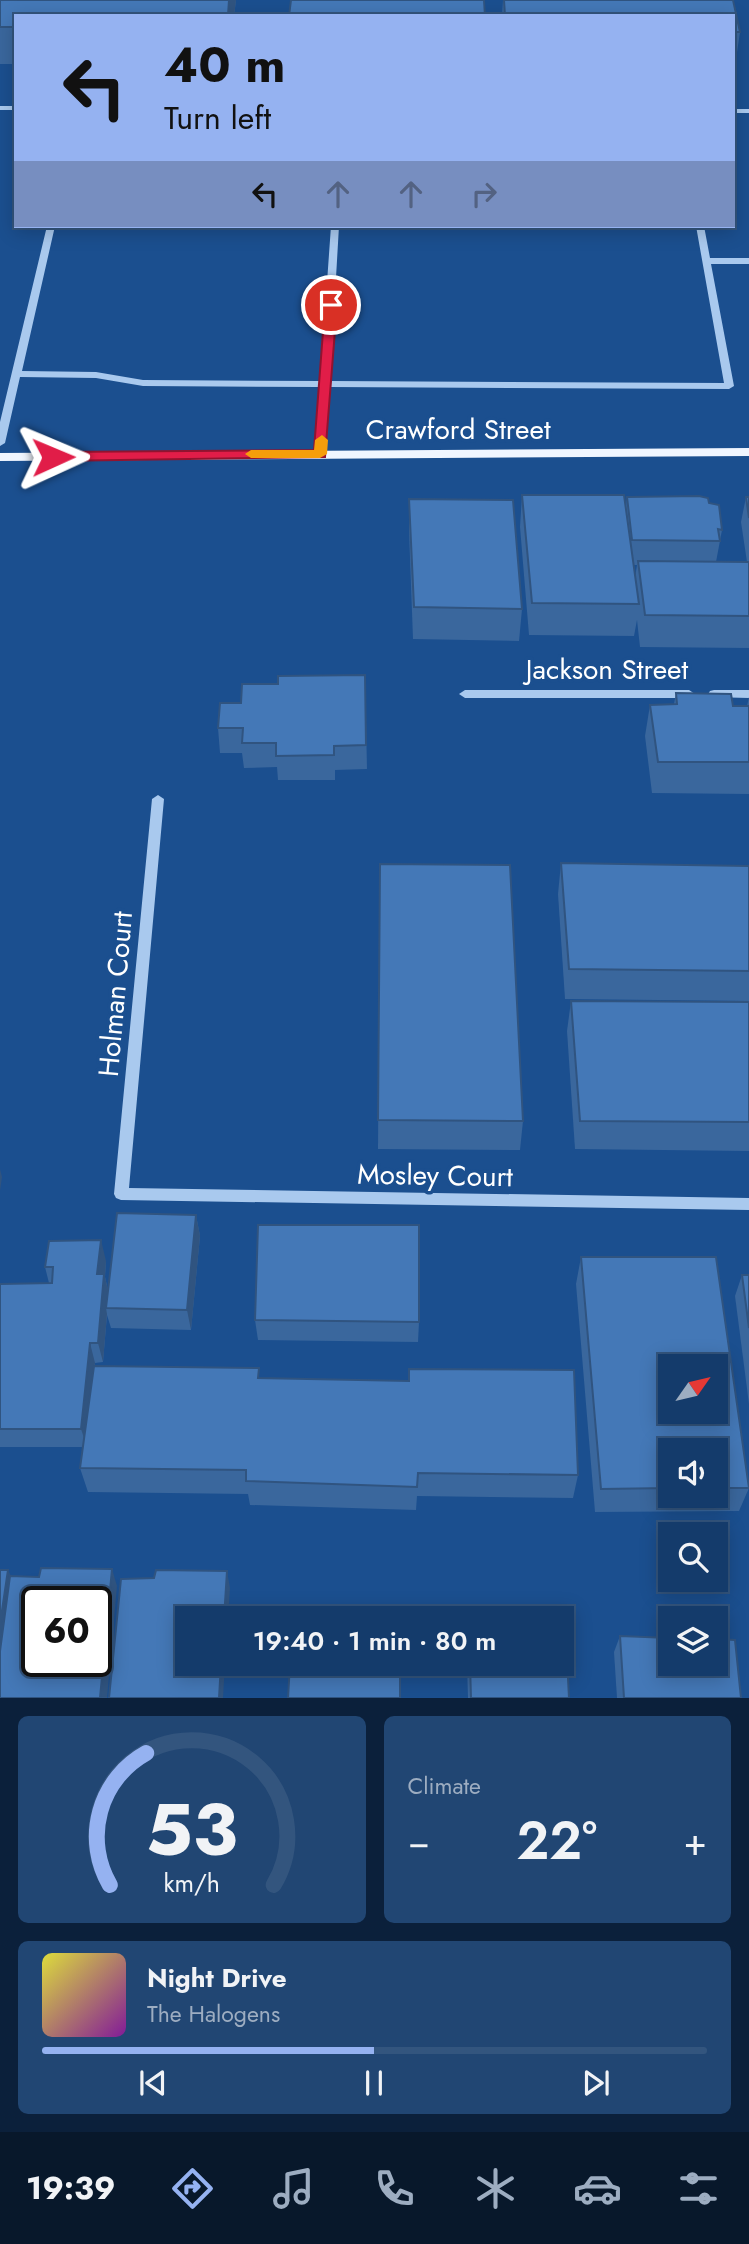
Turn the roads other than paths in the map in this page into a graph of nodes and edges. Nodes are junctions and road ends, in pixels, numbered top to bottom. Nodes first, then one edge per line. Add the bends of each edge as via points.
1 (51, 228) edge
2 (335, 228) edge
3 (700, 228) edge
4 (707, 261) junction
5 (749, 261) edge
6 (17, 374) junction
7 (327, 384) junction
8 (0, 443) edge
9 (749, 452) edge
10 (320, 454) junction
11 (0, 457) edge
12 (465, 694) dead end
13 (749, 694) edge
14 (158, 799) dead end
15 (121, 1194) joint
16 (749, 1204) edge

1 - 6 street
2 - 7 street
3 - 4 street
4 - 5 street
4 - 7 street via 729,386
6 - 7 street via 96,375 143,383
6 - 8 street
7 - 10 street
9 - 10 main road, Crawford Street
10 - 11 main road, Crawford Street
12 - 13 street, Jackson Street
14 - 15 street, Holman Court
15 - 16 street, Mosley Court

